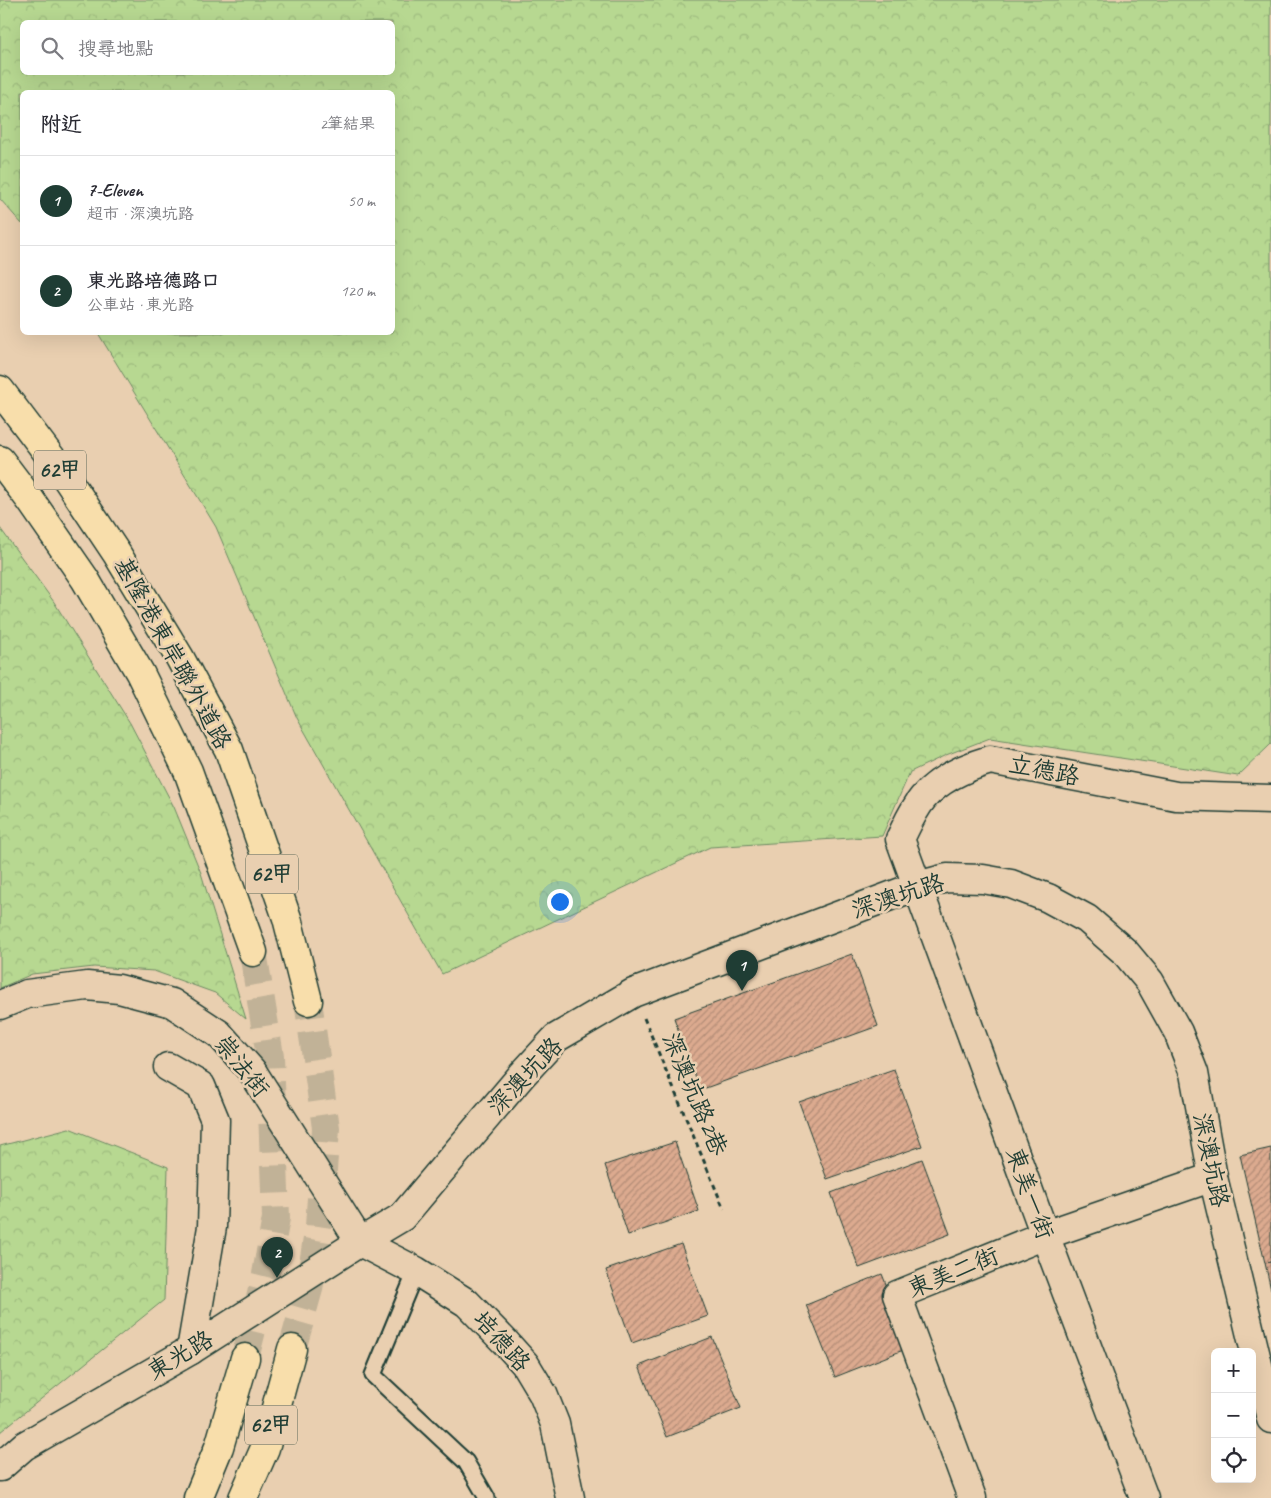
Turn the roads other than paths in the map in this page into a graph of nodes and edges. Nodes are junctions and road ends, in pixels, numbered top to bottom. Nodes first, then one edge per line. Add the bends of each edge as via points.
1 (0, 390) edge
2 (0, 460) edge
3 (1271, 799) edge
4 (917, 886) junction
5 (253, 952) tunnel mouth
6 (308, 1001) tunnel mouth
7 (0, 1005) edge
8 (168, 1067) dead end
9 (1214, 1176) junction
10 (1045, 1235) junction
11 (360, 1242) junction
12 (416, 1271) junction
13 (292, 1349) tunnel mouth
14 (191, 1350) junction
15 (245, 1358) tunnel mouth
16 (1271, 1419) edge
17 (0, 1467) edge
18 (198, 1498) edge
19 (243, 1498) edge
20 (487, 1498) edge
21 (570, 1498) edge
22 (972, 1498) edge
23 (1144, 1498) edge

1 - 6 highway, 基隆港東岸聯外道路 / 62甲 via 117,554 180,658 229,750 287,918
2 - 5 highway, 基隆港東岸聯外道路 / 62甲 via 85,579 140,673 188,771
3 - 4 street, 立德路 via 1176,796 990,760 969,767 936,786 914,811 900,839
4 - 9 street, 深澳坑路 via 947,878 1011,884 1048,898 1087,919 1125,952 1150,982 1178,1032 1194,1072
4 - 10 street, 東美一街
4 - 11 street, 深澳坑路 via 633,992 556,1038 402,1217
7 - 11 street, 崇法街 via 27,994 87,986 119,989 172,1003 219,1034 252,1072
8 - 14 street via 201,1086 215,1120 212,1227
9 - 10 street, 東美二街
9 - 16 street, 深澳坑路
10 - 22 street, 東美二街 via 897,1295
10 - 23 street, 東美一街
11 - 12 street, 培德路
11 - 14 street, 東光路
12 - 20 lane via 373,1375 466,1462
12 - 21 street, 培德路 via 467,1303 525,1364 543,1394 554,1424
13 - 19 highway, 62甲 via 265,1448
14 - 17 street, 東光路 via 24,1446
15 - 18 highway, 62甲 via 219,1447

